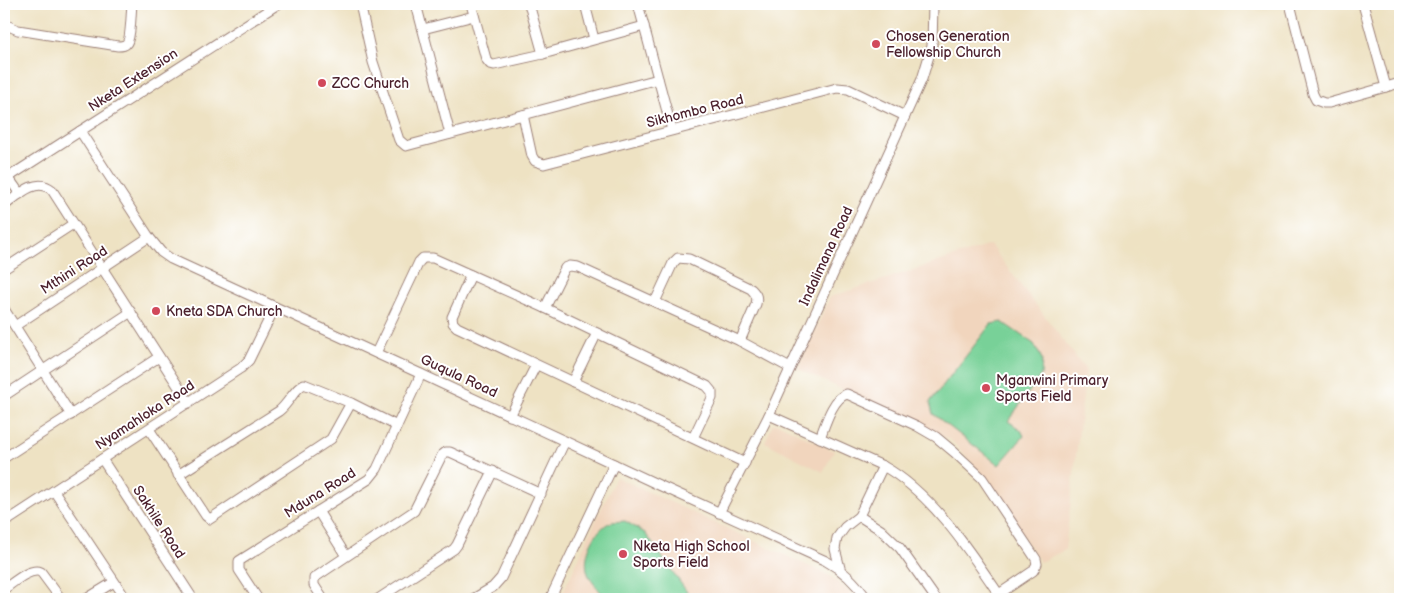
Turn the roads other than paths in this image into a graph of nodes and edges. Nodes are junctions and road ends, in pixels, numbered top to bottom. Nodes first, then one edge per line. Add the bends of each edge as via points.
1 (132, 4) edge
2 (278, 4) edge
3 (360, 4) edge
4 (416, 4) edge
5 (471, 4) edge
6 (529, 4) edge
7 (585, 4) edge
8 (638, 4) edge
9 (933, 4) edge
10 (1290, 4) edge
11 (1363, 4) edge
12 (474, 16) junction
13 (4, 24) edge
14 (644, 26) junction
15 (423, 29) junction
16 (594, 39) junction
17 (543, 54) junction
18 (658, 79) junction
19 (1400, 83) edge
20 (1386, 87) junction
21 (523, 115) junction
22 (905, 116) junction
23 (672, 130) junction
24 (80, 131) junction
25 (450, 134) junction
26 (6, 178) edge
27 (21, 190) junction
28 (4, 206) edge
29 (72, 224) junction
30 (149, 237) junction
31 (103, 268) junction
32 (4, 269) edge
33 (471, 275) junction
34 (655, 302) junction
35 (275, 307) junction
36 (545, 308) junction
37 (4, 309) edge
38 (131, 312) junction
39 (15, 326) junction
40 (598, 333) junction
41 (740, 341) junction
42 (376, 353) junction
43 (159, 358) junction
44 (536, 365) junction
45 (790, 368) junction
46 (43, 370) junction
47 (422, 374) junction
48 (574, 382) junction
49 (4, 396) edge
50 (189, 403) junction
51 (351, 404) junction
52 (71, 415) junction
53 (769, 415) junction
54 (510, 416) junction
55 (397, 426) junction
56 (149, 429) junction
57 (693, 438) junction
58 (820, 438) junction
59 (565, 442) junction
60 (4, 458) edge
61 (102, 459) junction
62 (745, 463) junction
63 (614, 464) junction
64 (883, 466) junction
65 (493, 471) junction
66 (178, 475) junction
67 (54, 491) junction
68 (541, 494) junction
69 (318, 511) junction
70 (719, 513) junction
71 (859, 516) junction
72 (4, 523) edge
73 (346, 556) junction
74 (840, 568) junction
75 (114, 582) junction
76 (4, 589) edge
77 (1000, 597) edge
78 (189, 598) edge
79 (61, 599) edge
80 (86, 599) edge
81 (126, 599) edge
82 (258, 599) edge
83 (323, 599) edge
84 (378, 599) edge
85 (473, 599) edge
86 (550, 599) edge
87 (867, 599) edge
88 (936, 599) edge

1 - 13 street via 129,38 127,43 118,46 18,30
2 - 24 street, Nketa Extension
3 - 25 street via 374,62 399,140 408,146
4 - 15 street
5 - 12 street
6 - 17 street
7 - 16 street
8 - 14 street
9 - 22 street, Indalimana Road via 932,46 922,79
10 - 20 street via 1316,100 1324,104
11 - 20 street
12 - 15 street
12 - 17 street via 490,64
14 - 16 street
14 - 18 street
15 - 25 street
16 - 17 street
18 - 21 street
18 - 23 street
19 - 20 street
21 - 23 street, Sikhombo Road via 532,156 540,164
21 - 25 street
22 - 23 street, Sikhombo Road via 843,88
22 - 45 street, Indalimana Road
24 - 26 street, Nketa Extension
24 - 30 street, Guqula Road
26 - 27 street
27 - 28 street
27 - 29 street via 37,185 47,186
29 - 31 street
29 - 32 street
30 - 31 street, Mthini Road
30 - 35 street, Guqula Road via 171,259
31 - 38 street
31 - 39 street, Mthini Road
33 - 36 street
33 - 42 street via 433,258 423,258 415,268
33 - 44 street via 453,315 455,325
34 - 36 street via 578,267 567,266
34 - 41 street
34 - 41 street via 673,263 678,258 689,258 755,292 756,304
35 - 42 street, Guqula Road
35 - 50 street, Nyamahloka Road via 245,365
36 - 40 street
37 - 39 street
38 - 43 street
38 - 46 street
39 - 46 street
40 - 48 street
40 - 57 street via 708,386 712,398
41 - 45 street
42 - 47 street, Guqula Road
43 - 50 street
43 - 52 street
44 - 48 street
44 - 54 street
45 - 53 street, Indalimana Road
46 - 49 street
46 - 52 street
47 - 54 street, Guqula Road
47 - 55 street, Mduna Road
48 - 57 street
50 - 56 street, Nyamahloka Road
51 - 55 street
51 - 66 street via 308,384 301,385 279,411
51 - 66 street via 331,439 212,518 206,516
52 - 60 street
53 - 58 street
53 - 62 street, Indalimana Road
54 - 59 street, Guqula Road
55 - 69 street, Mduna Road via 369,479
56 - 61 street, Nyamahloka Road
56 - 66 street
57 - 62 street
58 - 64 street
58 - 77 street via 837,400 847,394 926,431 948,446 982,478 1036,559 1036,568
59 - 63 street, Guqula Road
59 - 68 street
61 - 67 street, Nyamahloka Road
61 - 78 street, Sakhile Road
62 - 70 street, Indalimana Road
63 - 70 street, Guqula Road
63 - 86 street
64 - 71 street
64 - 77 street via 900,477 940,514
65 - 68 street
65 - 73 street via 446,452 414,512
65 - 84 street via 454,549
67 - 72 street, Nyamahloka Road
67 - 75 street
68 - 85 street via 499,581
69 - 73 street
69 - 82 street, Mduna Road via 241,559 239,570
70 - 74 street, Guqula Road
71 - 74 street via 837,538 835,550
71 - 88 street via 900,548
73 - 83 street via 314,578
74 - 87 street, Guqula Road
75 - 80 street
75 - 81 street
76 - 79 street via 38,570

